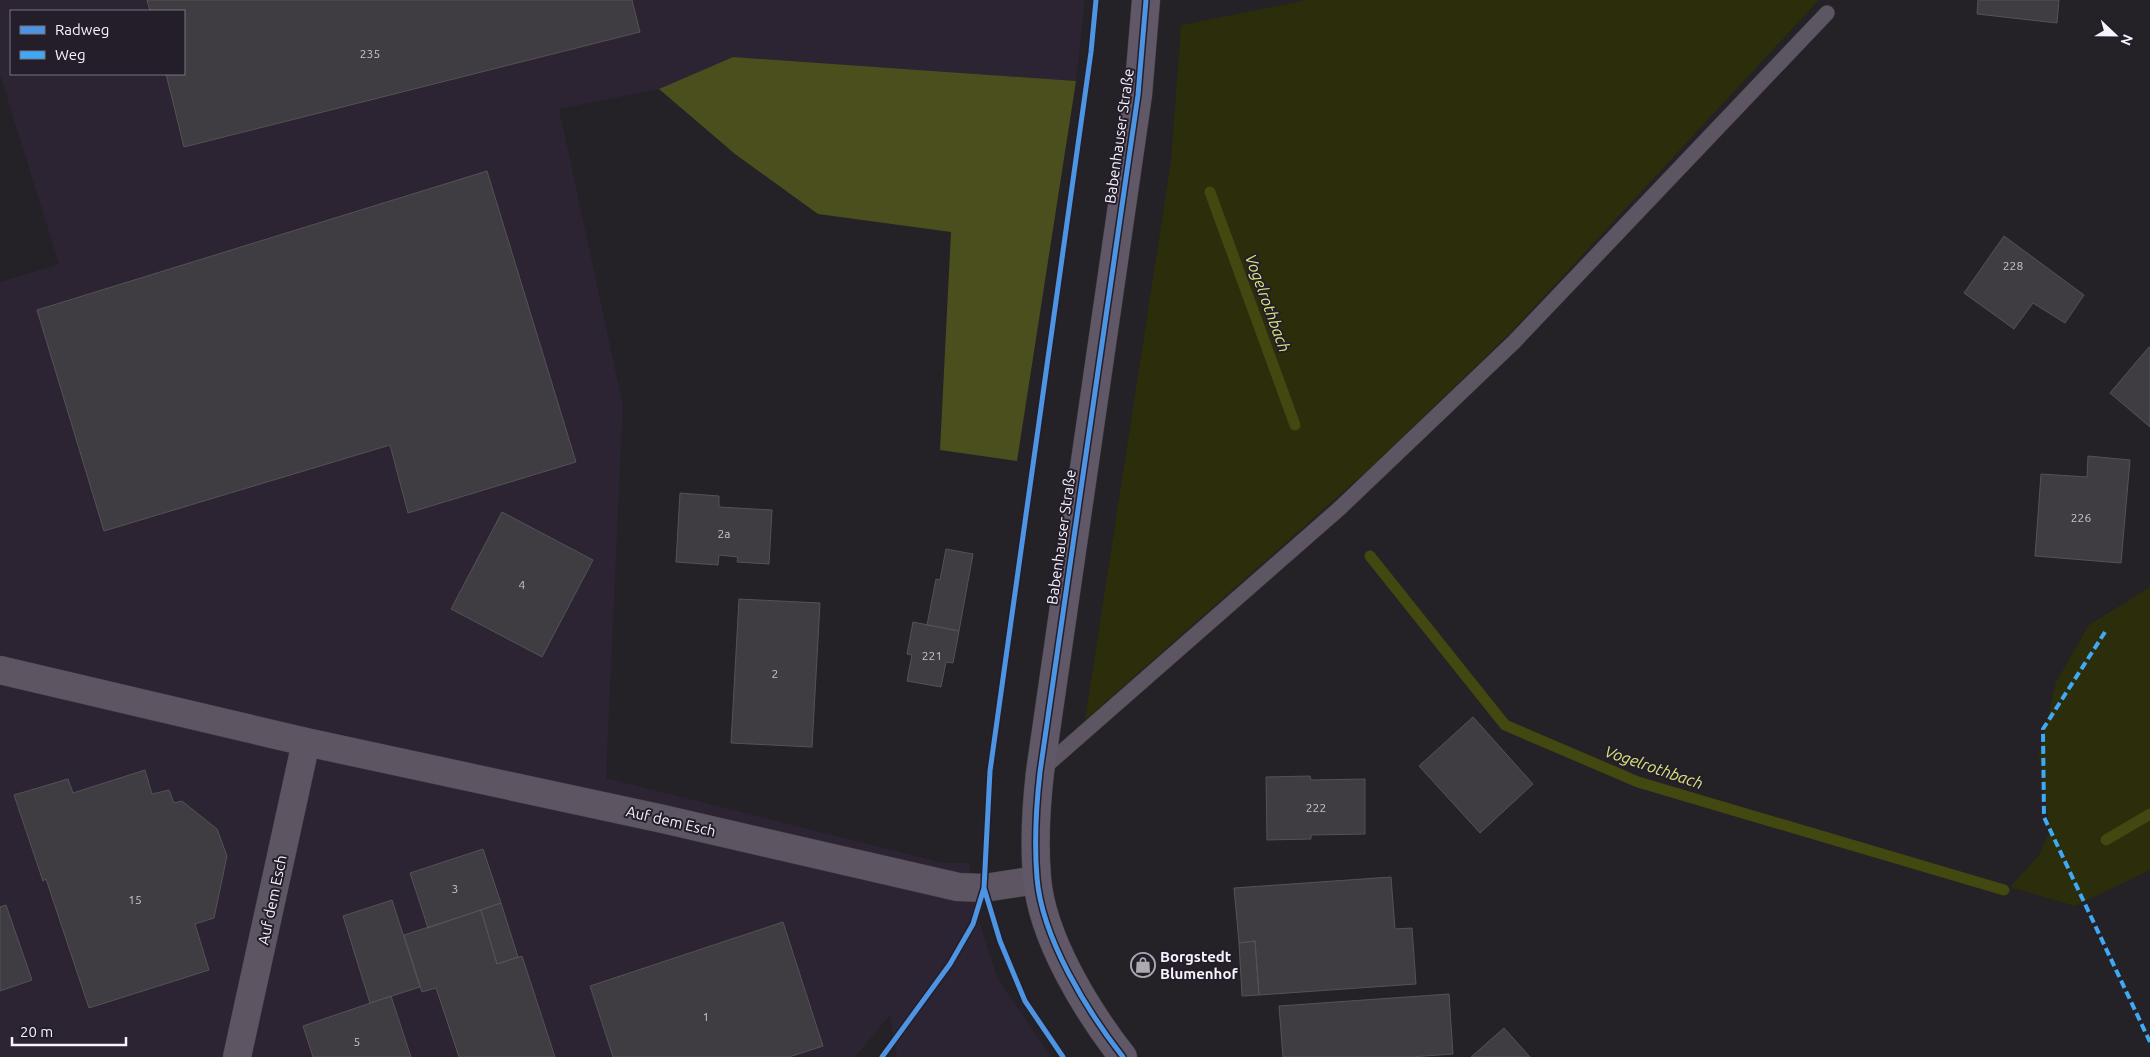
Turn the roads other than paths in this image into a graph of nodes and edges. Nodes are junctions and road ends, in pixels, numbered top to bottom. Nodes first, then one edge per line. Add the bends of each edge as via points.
1 (1146, 0) edge
2 (1827, 13) dead end
3 (0, 670) edge
4 (306, 742) junction
5 (1040, 772) junction
6 (1037, 880) junction
7 (237, 1057) edge
8 (1123, 1057) edge

1 - 5 main road, Babenhauser Straße via 1138,95
2 - 5 lane via 1514,342 1340,508
3 - 4 street, Auf dem Esch
4 - 6 street, Auf dem Esch via 958,887 984,888
4 - 7 street, Auf dem Esch
5 - 6 main road, Babenhauser Straße via 1035,819
6 - 8 main road, Babenhauser Straße via 1047,922 1061,958 1083,1001

